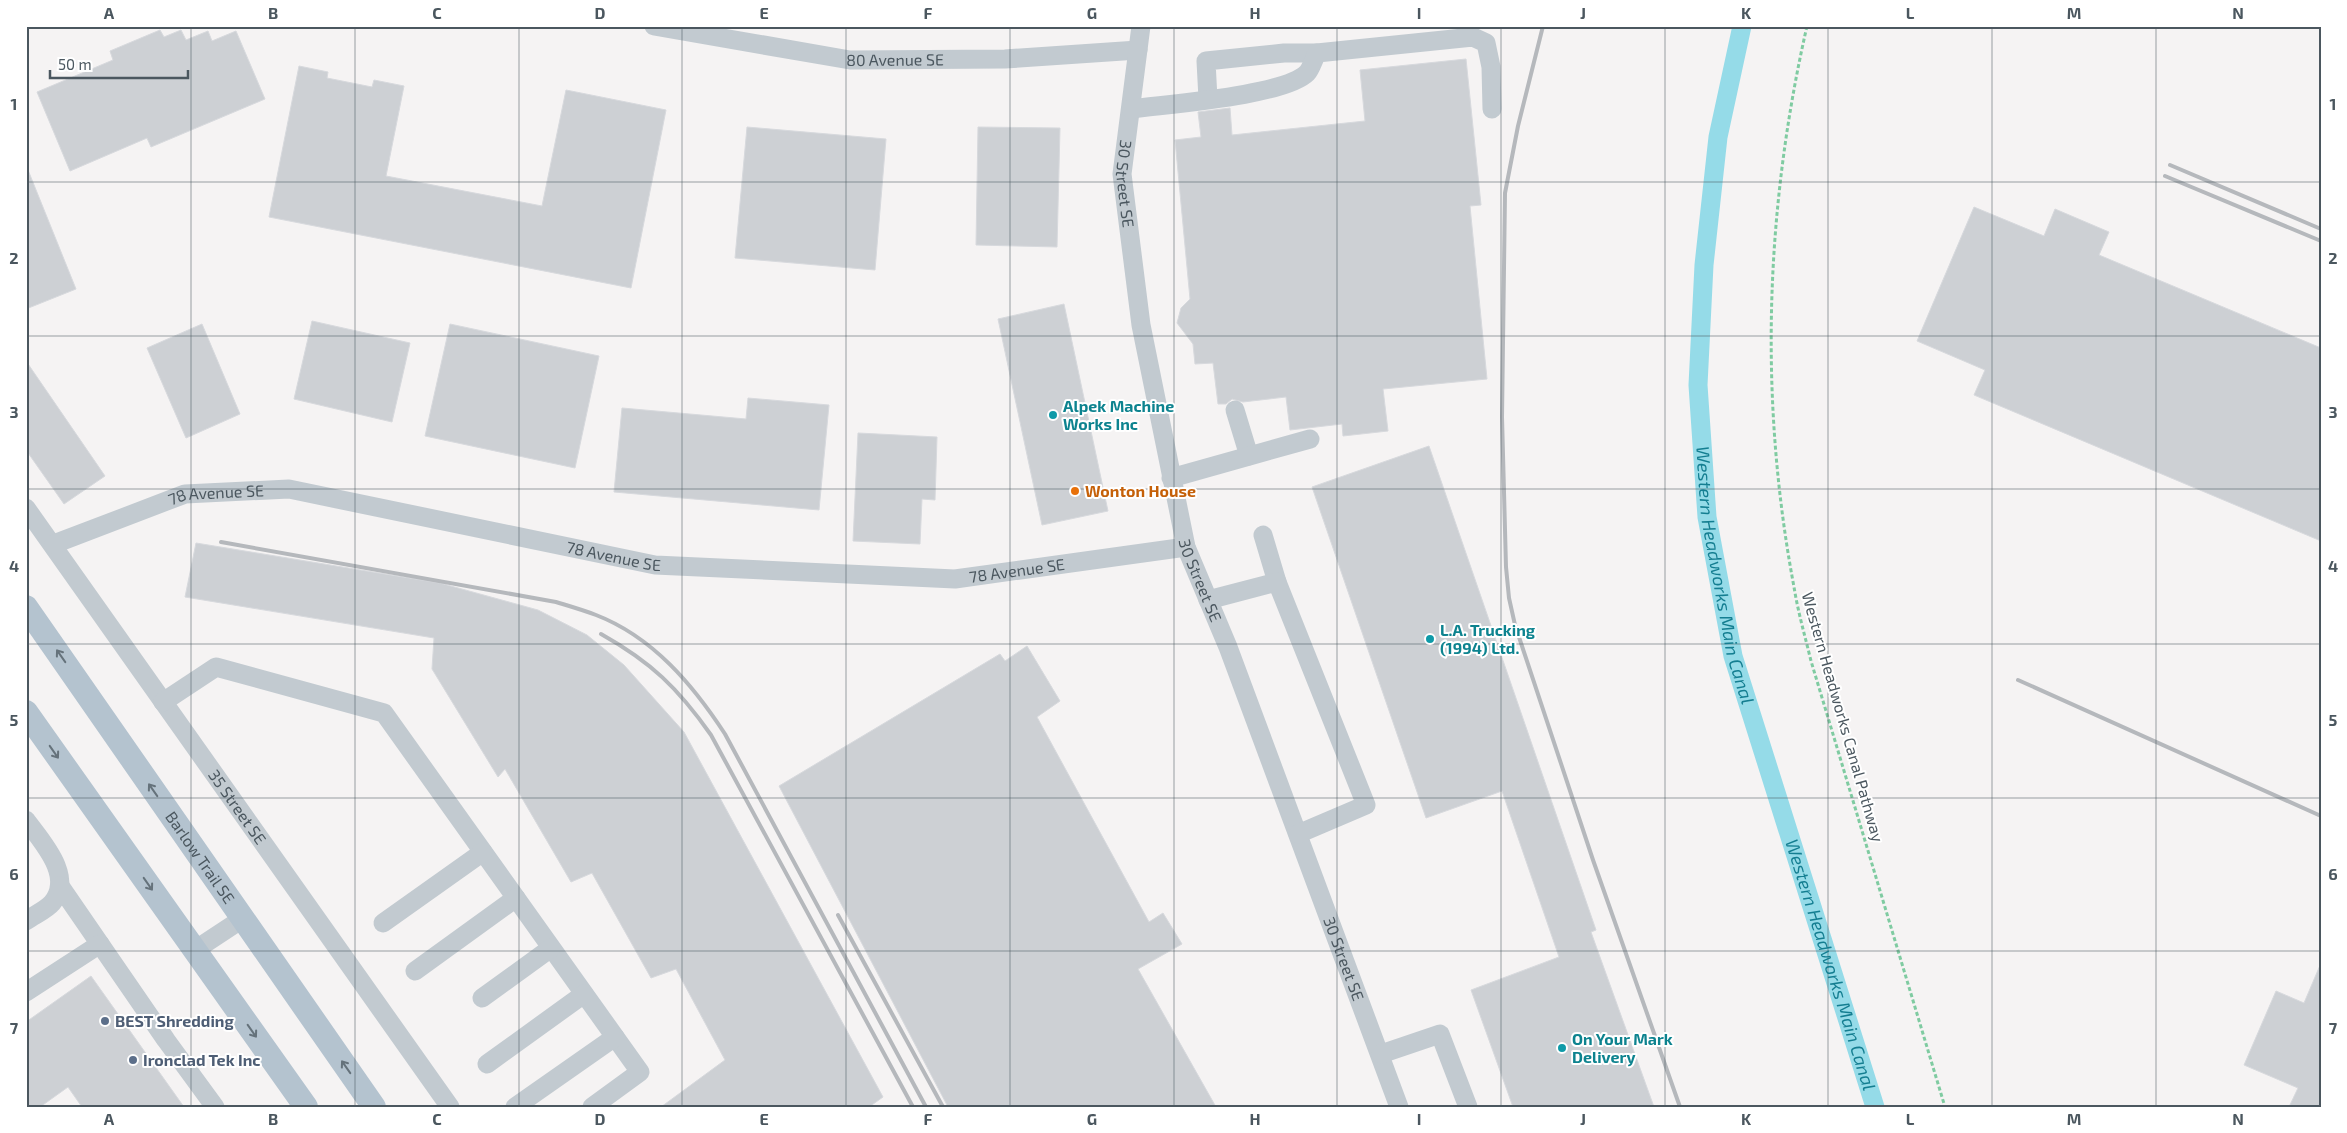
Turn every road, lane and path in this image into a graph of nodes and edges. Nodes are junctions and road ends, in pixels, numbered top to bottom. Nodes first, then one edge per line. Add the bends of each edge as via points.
1 (654, 26) edge
2 (1141, 26) edge
3 (1807, 26) edge
4 (718, 32) edge
5 (1138, 50) junction
6 (1317, 52) junction
7 (1208, 99) junction
8 (1131, 109) junction
9 (1492, 109) dead end
10 (1235, 410) dead end
11 (1310, 439) dead end
12 (1249, 456) junction
13 (1171, 478) junction
14 (26, 508) edge
15 (1263, 535) dead end
16 (54, 544) junction
17 (1186, 547) junction
18 (1277, 582) junction
19 (1208, 600) junction
20 (26, 607) edge
21 (163, 702) junction
22 (26, 712) edge
23 (26, 820) edge
24 (1298, 834) junction
25 (483, 852) junction
26 (60, 886) junction
27 (516, 898) junction
28 (242, 918) junction
29 (26, 921) edge
30 (383, 923) dead end
31 (100, 944) junction
32 (551, 948) junction
33 (195, 950) junction
34 (415, 971) dead end
35 (26, 992) edge
36 (584, 994) junction
37 (482, 998) dead end
38 (615, 1037) junction
39 (1381, 1054) junction
40 (487, 1064) dead end
41 (216, 1107) edge
42 (306, 1107) edge
43 (374, 1107) edge
44 (450, 1107) edge
45 (515, 1107) edge
46 (592, 1107) edge
47 (1400, 1107) edge
48 (1468, 1107) edge
49 (1945, 1107) edge

1 - 4 street, 80 Avenue SE
2 - 5 street, 30 Street SE
3 - 49 path, Western Headworks Canal Pathway via 1783,148 1773,250 1770,363 1784,529 1811,661
4 - 5 street, 80 Avenue SE via 850,60 1005,59
5 - 8 street, 30 Street SE
6 - 7 street via 1307,73 1281,87
6 - 7 street via 1206,61
6 - 9 street via 1473,37 1486,43 1491,67
7 - 8 street
8 - 13 street, 30 Street SE via 1122,174 1140,325
10 - 12 street
11 - 12 street
12 - 13 street
13 - 17 street, 30 Street SE
14 - 16 street, 35 Street SE
15 - 18 street
16 - 17 street, 78 Avenue SE via 185,494 290,489 655,565 955,579
16 - 21 street, 35 Street SE
17 - 19 street, 30 Street SE
18 - 19 street
18 - 24 street via 1366,805
19 - 24 street, 30 Street SE
28 -> 20 main road, Barlow Trail SE
21 - 25 street via 216,667 384,713
21 - 44 street, 35 Street SE
22 -> 33 main road
23 - 26 street via 58,865
24 - 39 street, 30 Street SE
25 - 27 street
25 - 30 street
26 - 29 street via 52,902
26 - 31 street
27 - 32 street
27 - 34 street
28 - 33 street
43 -> 28 main road, Barlow Trail SE
31 - 35 street
31 - 41 street
32 - 36 street
32 - 37 street
33 -> 42 main road
36 - 38 street
36 - 40 street
38 - 45 street
38 - 46 street via 640,1072
39 - 47 street, 30 Street SE
39 - 48 street via 1440,1034

